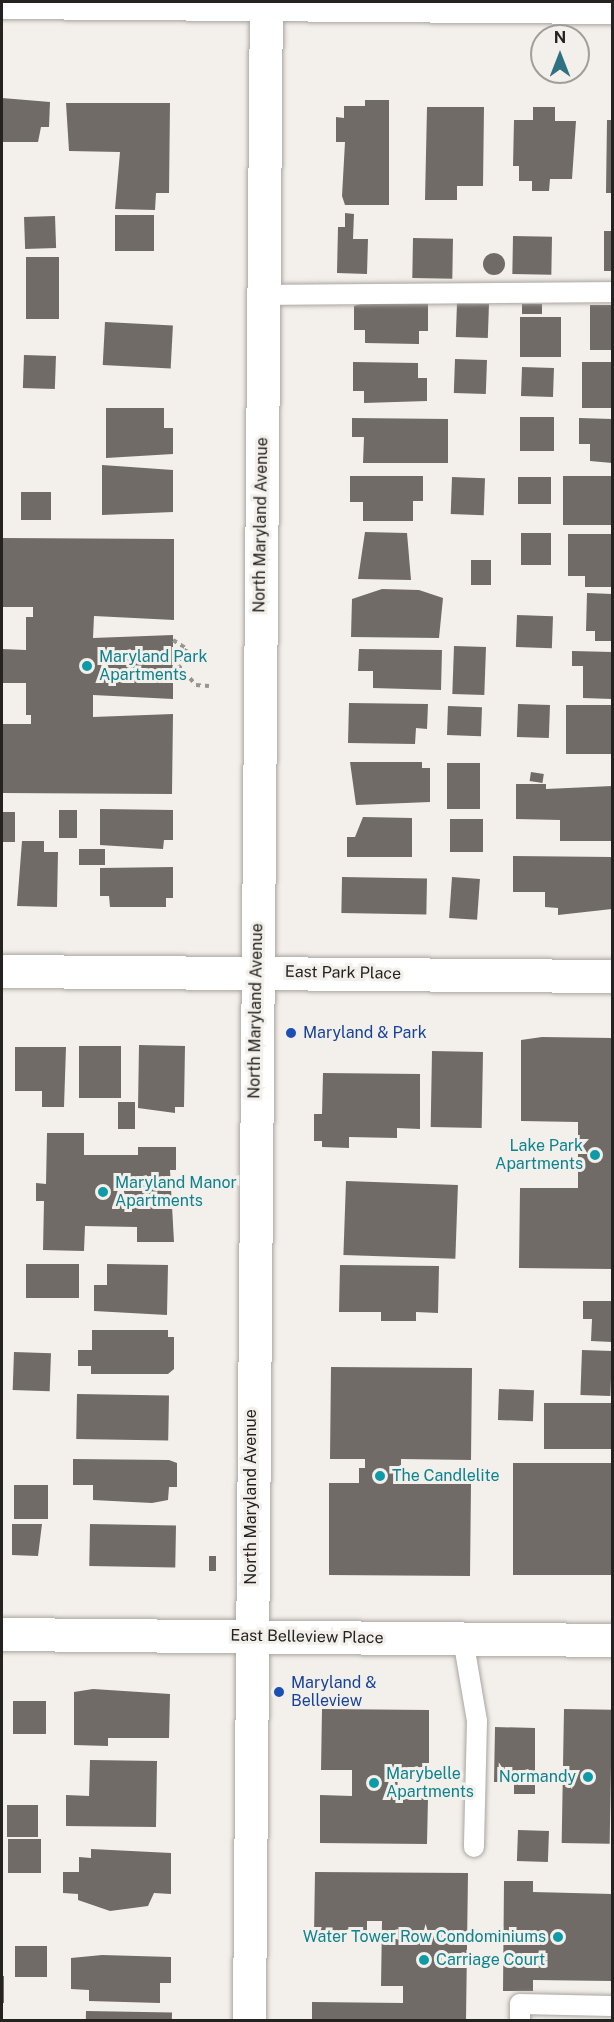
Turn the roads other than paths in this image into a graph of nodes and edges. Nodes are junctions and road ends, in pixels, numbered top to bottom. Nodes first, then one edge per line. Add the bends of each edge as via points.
1 (2, 2) edge
2 (266, 3) edge
3 (612, 8) edge
4 (612, 292) edge
5 (264, 295) junction
6 (2, 971) edge
7 (256, 972) junction
8 (612, 976) edge
9 (2, 1634) edge
10 (250, 1637) junction
11 (463, 1639) junction
12 (612, 1640) edge
13 (474, 1847) dead end
14 (612, 2006) edge
15 (249, 2020) edge
16 (520, 2020) edge

1 - 2 street
2 - 3 street
2 - 5 street, North Maryland Avenue
4 - 5 lane
5 - 7 street, North Maryland Avenue
6 - 7 street, East Park Place
7 - 8 street, East Park Place
7 - 10 street, North Maryland Avenue
9 - 10 street, East Belleview Place
10 - 11 street, East Belleview Place
10 - 15 street, North Maryland Avenue
11 - 12 street, East Belleview Place
11 - 13 lane via 477,1722
14 - 16 lane via 520,2004

